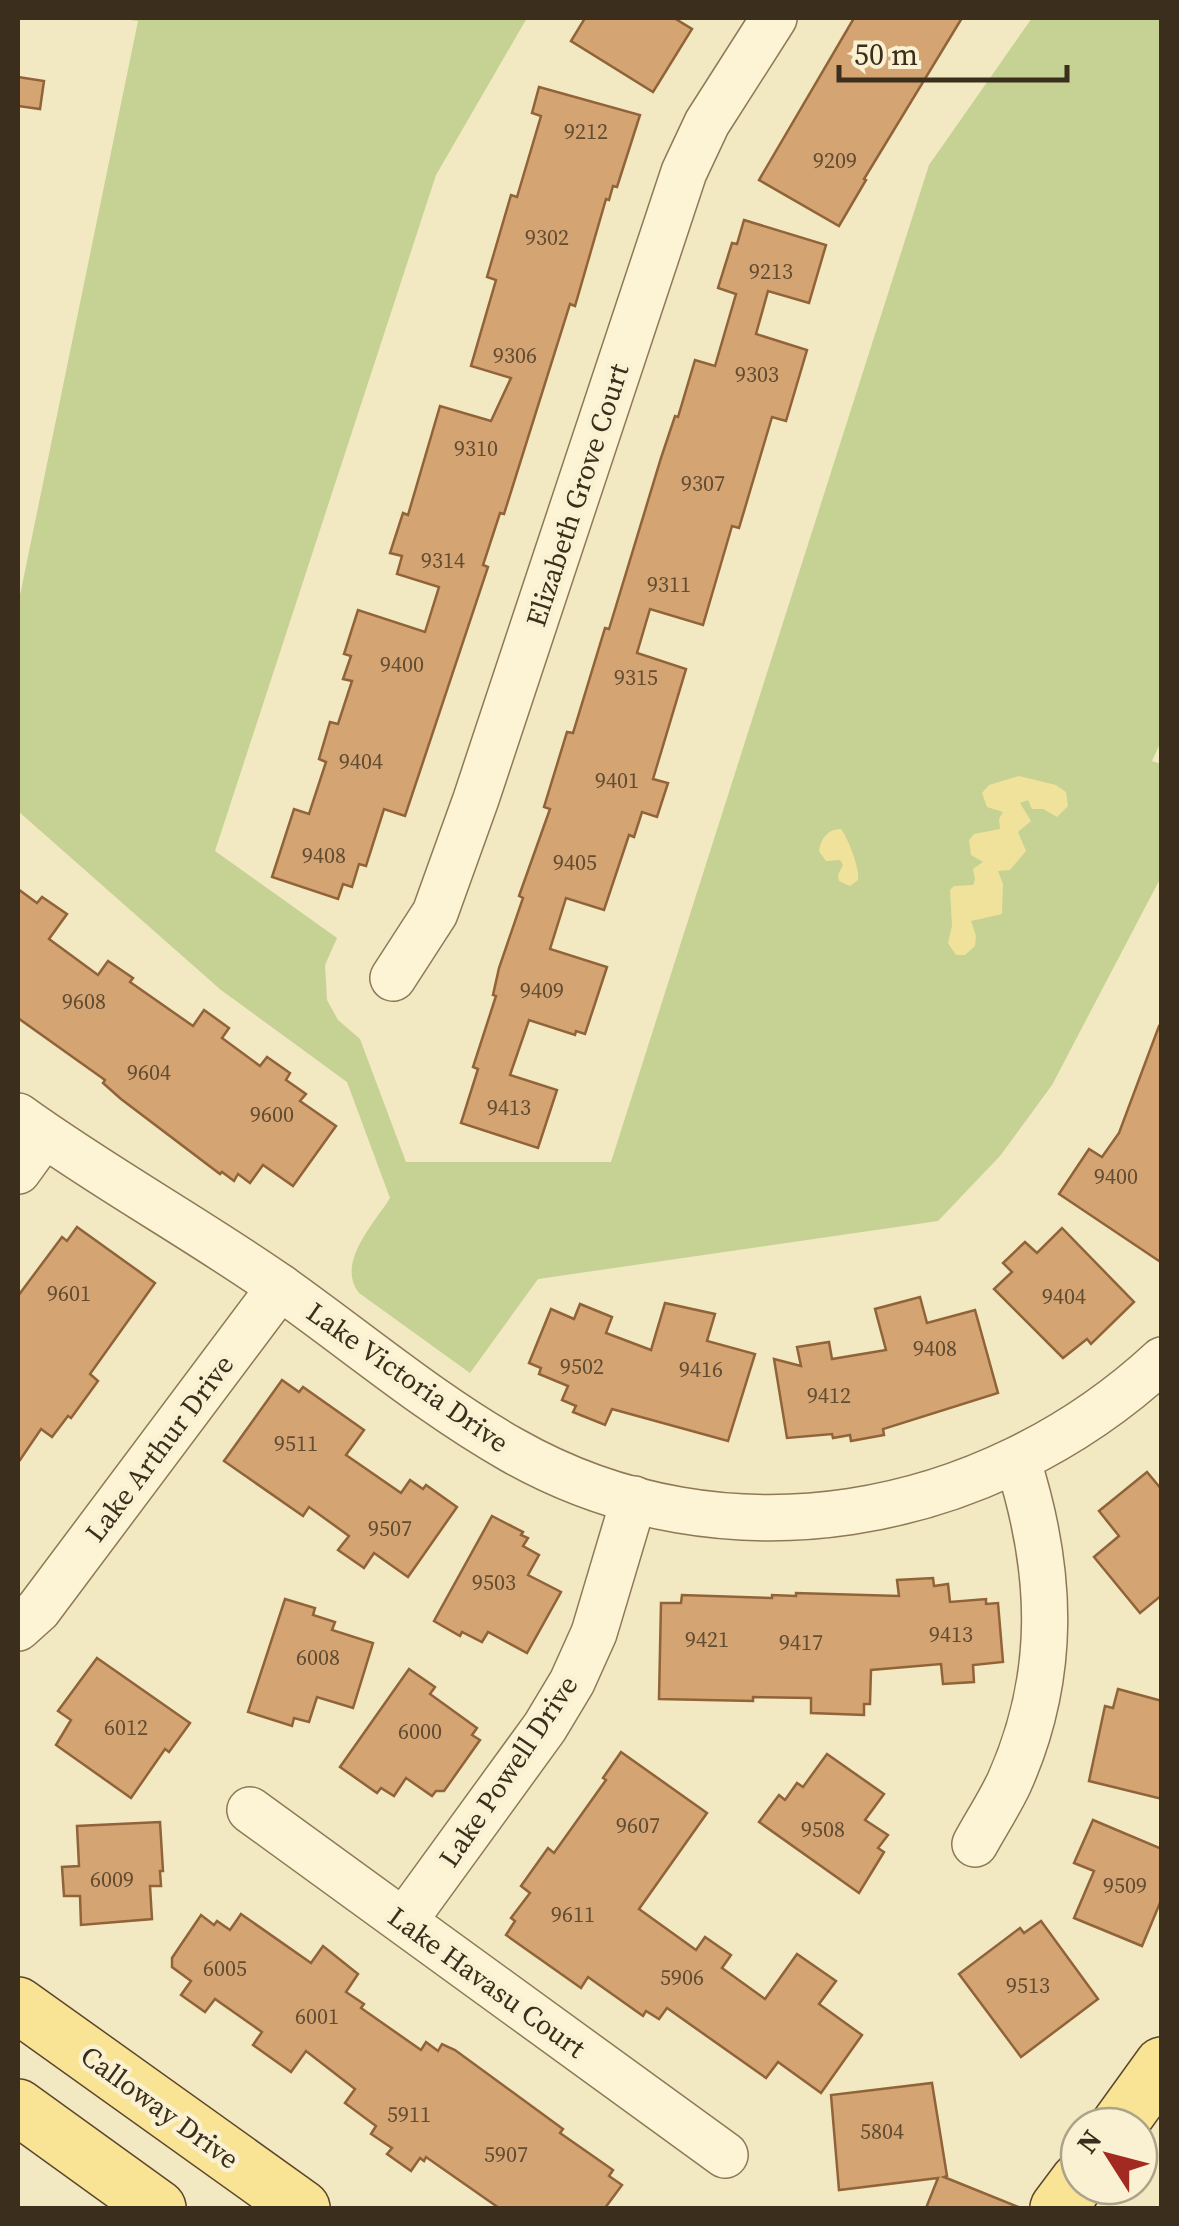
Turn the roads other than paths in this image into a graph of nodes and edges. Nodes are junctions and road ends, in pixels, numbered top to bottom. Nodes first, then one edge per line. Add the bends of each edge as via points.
1 (774, 18) edge
2 (393, 978) dead end
3 (31, 1125) edge
4 (18, 1171) edge
5 (280, 1287) junction
6 (1162, 1360) edge
7 (1018, 1462) junction
8 (634, 1499) junction
9 (28, 1619) edge
10 (18, 1662) edge
11 (250, 1810) dead end
12 (975, 1844) dead end
13 (404, 1922) junction
14 (18, 2004) edge
15 (18, 2051) edge
16 (1162, 2065) edge
17 (1132, 2106) edge
18 (18, 2107) edge
19 (169, 2113) junction
20 (725, 2155) dead end
21 (158, 2208) edge
22 (302, 2208) edge

1 - 2 street, Elizabeth Grove Court via 684,172 476,799 435,912
3 - 4 street
3 - 5 street, Lake Victoria Drive
5 - 8 street, Lake Victoria Drive via 514,1451
5 - 9 street, Lake Arthur Drive
6 - 7 street, Lake Victoria Drive via 1085,1423
7 - 8 street, Lake Victoria Drive via 957,1488 834,1514 767,1518
7 - 12 street via 1044,1566 1042,1674 1008,1785
8 - 13 street, Lake Powell Drive via 594,1633 572,1682
9 - 10 street, Lake Arthur Drive
11 - 13 street, Lake Havasu Court
13 - 20 street, Lake Havasu Court
14 - 19 main road, Calloway Drive
15 - 19 main road via 104,2111
16 - 17 main road
18 - 21 main road
19 - 22 main road, Calloway Drive

